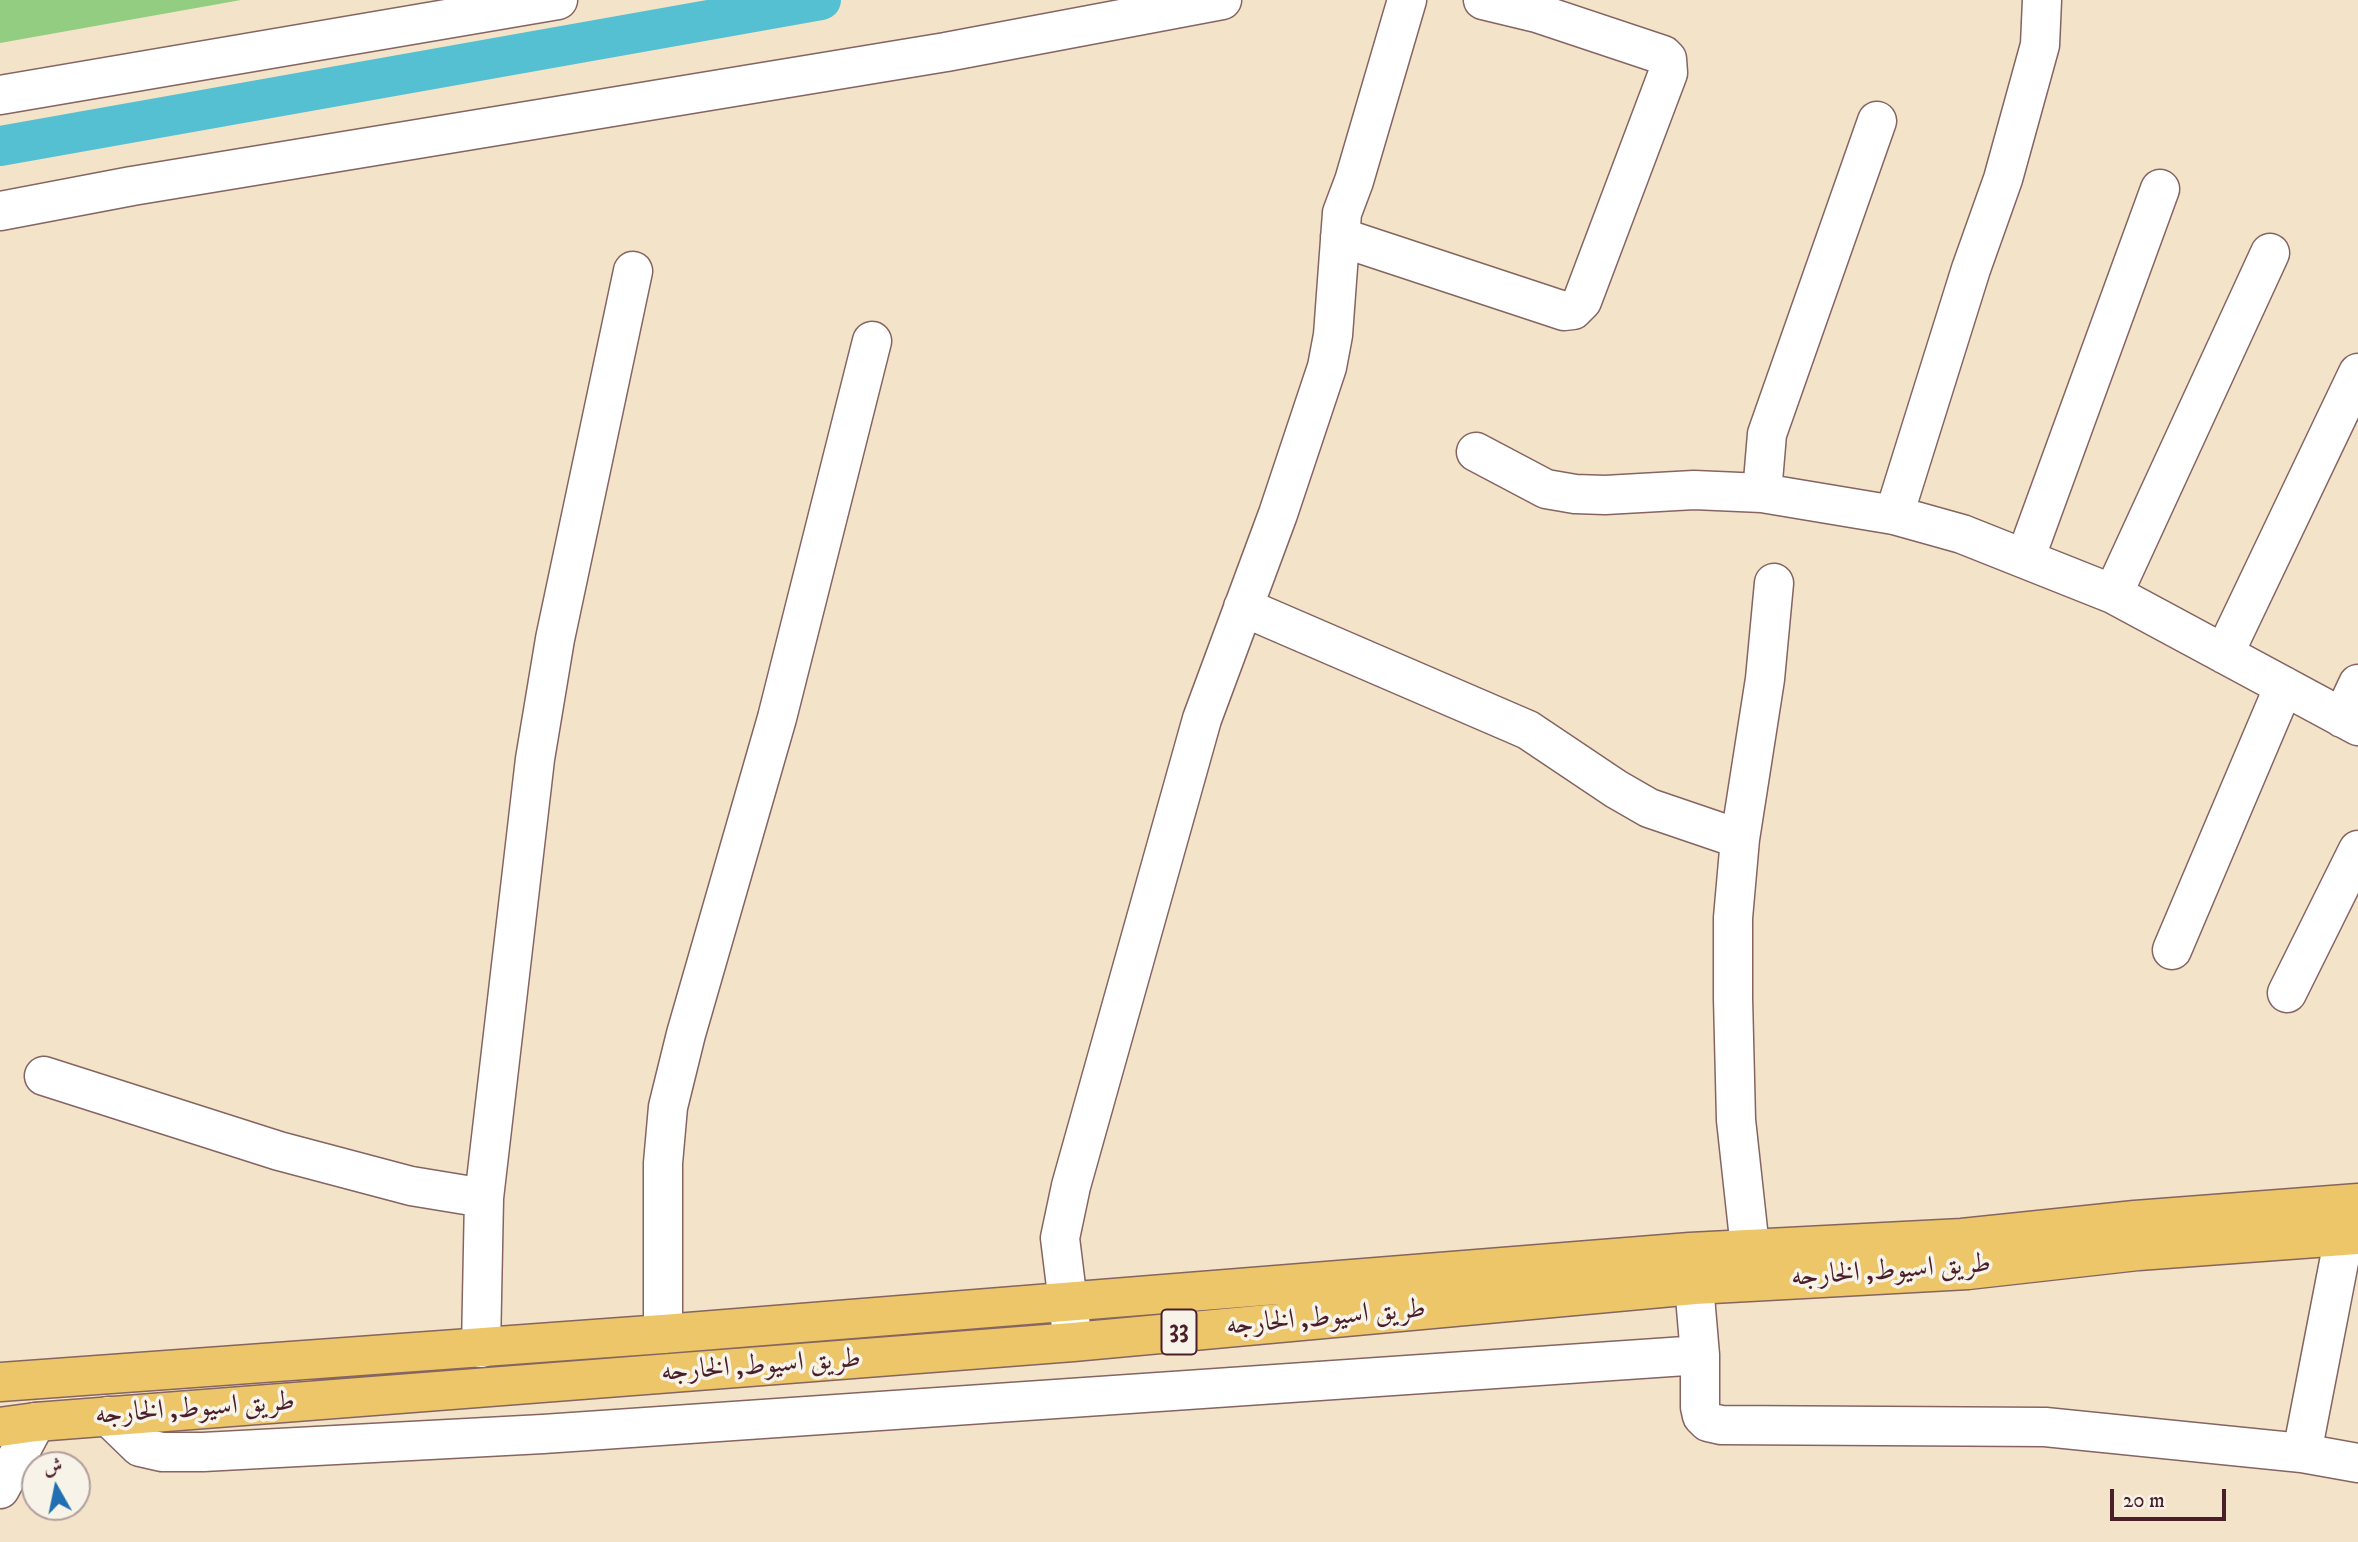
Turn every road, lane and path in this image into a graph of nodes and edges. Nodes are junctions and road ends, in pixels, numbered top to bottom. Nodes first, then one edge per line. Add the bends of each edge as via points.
1 (558, 0) edge
2 (1222, 0) edge
3 (1407, 0) edge
4 (1483, 0) edge
5 (2042, 0) edge
6 (0, 95) edge
7 (1877, 121) dead end
8 (2161, 189) dead end
9 (0, 211) edge
10 (1340, 237) junction
11 (2270, 253) dead end
12 (633, 271) dead end
13 (872, 341) dead end
14 (2358, 373) edge
15 (1476, 452) dead end
16 (1762, 493) junction
17 (1894, 515) junction
18 (2025, 559) junction
19 (1773, 583) dead end
20 (2113, 594) junction
21 (1243, 607) junction
22 (2224, 654) junction
23 (2358, 684) edge
24 (2284, 686) junction
25 (2350, 722) edge
26 (1740, 839) junction
27 (2358, 850) edge
28 (2172, 950) dead end
29 (2287, 992) dead end
30 (44, 1076) dead end
31 (484, 1198) junction
32 (2353, 1224) edge
33 (1750, 1248) junction
34 (1694, 1285) junction
35 (1067, 1301) junction
36 (663, 1334) junction
37 (1073, 1342) junction
38 (481, 1348) junction
39 (1700, 1355) junction
40 (0, 1382) edge
41 (108, 1416) junction
42 (18, 1424) edge
43 (2302, 1453) junction
44 (2358, 1463) edge
45 (0, 1489) edge

1 - 6 street
2 - 9 street via 946,52 145,183
3 - 10 street via 1342,213
4 - 10 street via 1537,13 1667,59 1668,73 1582,301 1564,311
5 - 17 street via 2040,45 2003,179
7 - 16 street via 1767,434
8 - 18 street
10 - 21 street via 1327,367
11 - 20 street
12 - 31 street via 555,639 535,759
13 - 36 street via 777,718 668,1107 663,1163
14 - 22 street
15 - 16 street via 1546,489 1575,494
16 - 17 street
17 - 18 street via 1962,534
18 - 20 street
19 - 26 street via 1765,679
20 - 22 street
21 - 26 street via 1528,730 1649,808
21 - 35 street via 1202,719 1071,1186 1060,1238
22 - 24 street
23 - 25 street
24 - 25 street
24 - 28 street
26 - 33 street via 1732,998 1736,1120
27 - 29 street
30 - 31 street via 279,1151 411,1186
31 - 38 street
32 - 33 highway, طريق اسيوط, الخارجه / 33 via 2135,1220 1949,1239
32 - 34 highway, طريق اسيوط, الخارجه / 33 via 1968,1270
32 - 43 street
33 - 35 highway, طريق اسيوط, الخارجه / 33
34 - 37 highway, طريق اسيوط, الخارجه / 33
34 - 39 street
35 - 36 highway, طريق اسيوط, الخارجه / 33
35 - 37 street
36 - 38 highway, طريق اسيوط, الخارجه / 33
37 - 41 highway, طريق اسيوط, الخارجه / 33
38 - 40 highway, طريق اسيوط, الخارجه / 33
39 - 41 street via 543,1434 203,1452 140,1447
39 - 43 street via 1702,1416 1721,1425 2045,1427
41 - 42 highway, طريق اسيوط, الخارجه / 33
42 - 45 street
43 - 44 street

